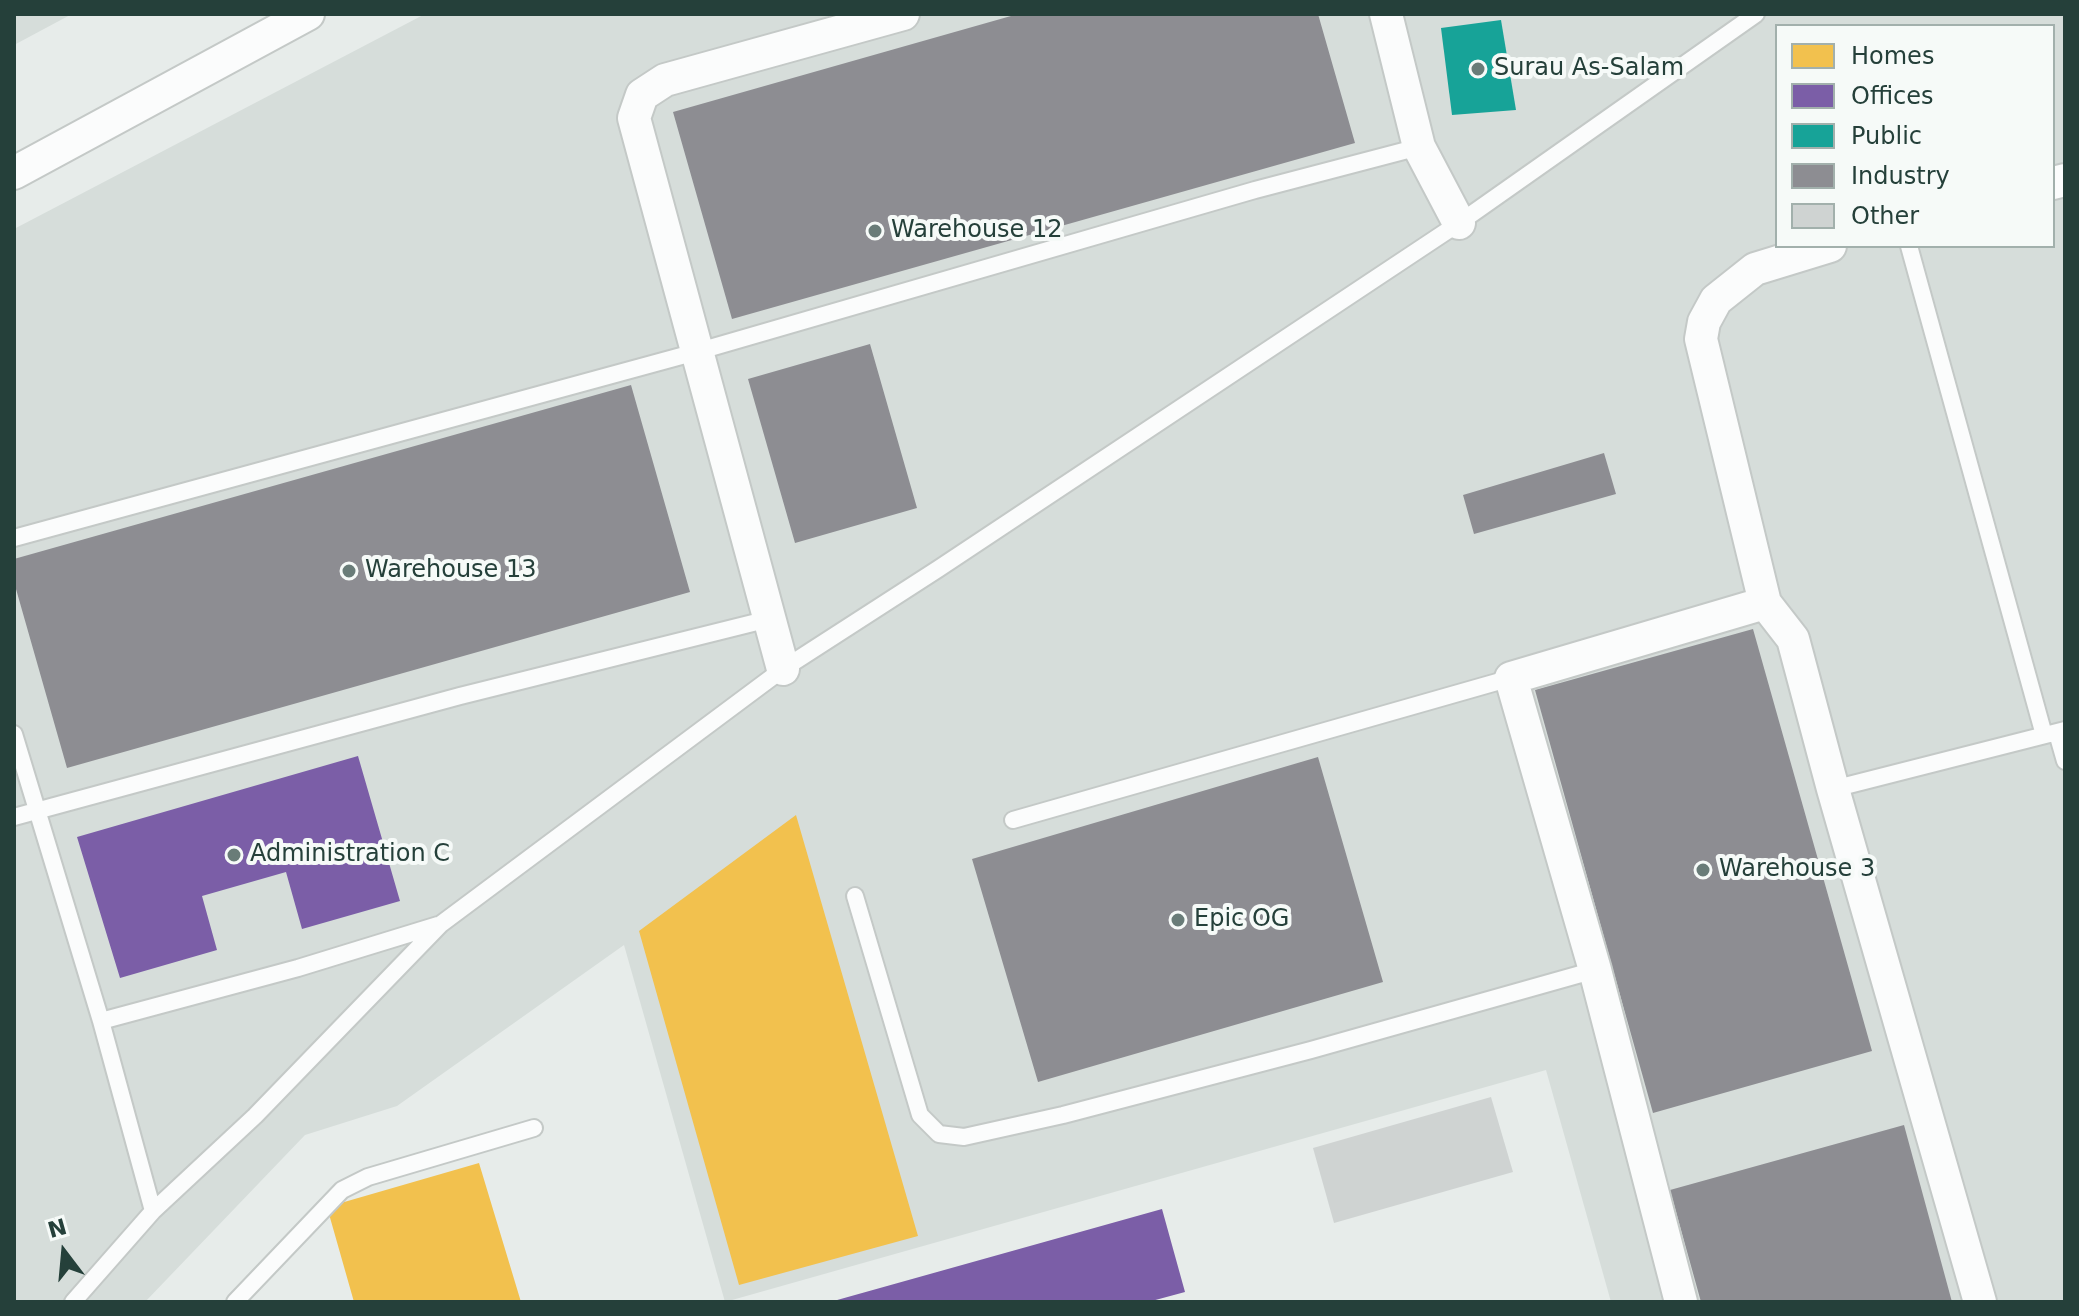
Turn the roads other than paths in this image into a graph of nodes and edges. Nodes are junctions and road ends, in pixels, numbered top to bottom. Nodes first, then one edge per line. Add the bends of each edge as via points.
1 (308, 14) edge
2 (903, 14) edge
3 (1386, 14) edge
4 (1756, 14) edge
5 (1419, 147) junction
6 (14, 173) edge
7 (1459, 223) junction
8 (1823, 248) edge
9 (1910, 248) edge
10 (696, 352) junction
11 (14, 538) edge
12 (1765, 603) junction
13 (769, 619) junction
14 (783, 669) junction
15 (1511, 678) junction
16 (2055, 733) edge
17 (14, 734) edge
18 (2065, 761) edge
19 (1833, 789) junction
20 (35, 811) junction
21 (14, 817) edge
22 (1013, 820) dead end
23 (855, 896) dead end
24 (441, 924) junction
25 (1595, 970) junction
26 (101, 1021) junction
27 (534, 1128) dead end
28 (153, 1211) junction
29 (73, 1302) edge
30 (235, 1302) edge
31 (1681, 1302) edge
32 (1980, 1302) edge

1 - 6 street
2 - 10 street via 665,80 642,95 634,118 639,143
3 - 5 street
4 - 7 lane
5 - 7 street
5 - 10 lane
7 - 14 lane
8 - 12 street via 1755,269 1716,300 1701,339
9 - 16 lane
10 - 11 lane
10 - 13 street
12 - 15 street
12 - 19 street via 1793,639
13 - 14 street
13 - 20 lane
14 - 24 lane
15 - 22 lane
15 - 25 street
16 - 18 lane
16 - 19 lane
17 - 20 lane
19 - 32 street
20 - 21 lane
20 - 26 lane
23 - 25 lane via 920,1115 939,1134 964,1137 1311,1050
24 - 26 lane
24 - 28 lane via 255,1116
25 - 31 street
26 - 28 lane
27 - 30 lane via 368,1177 342,1190
28 - 29 lane

